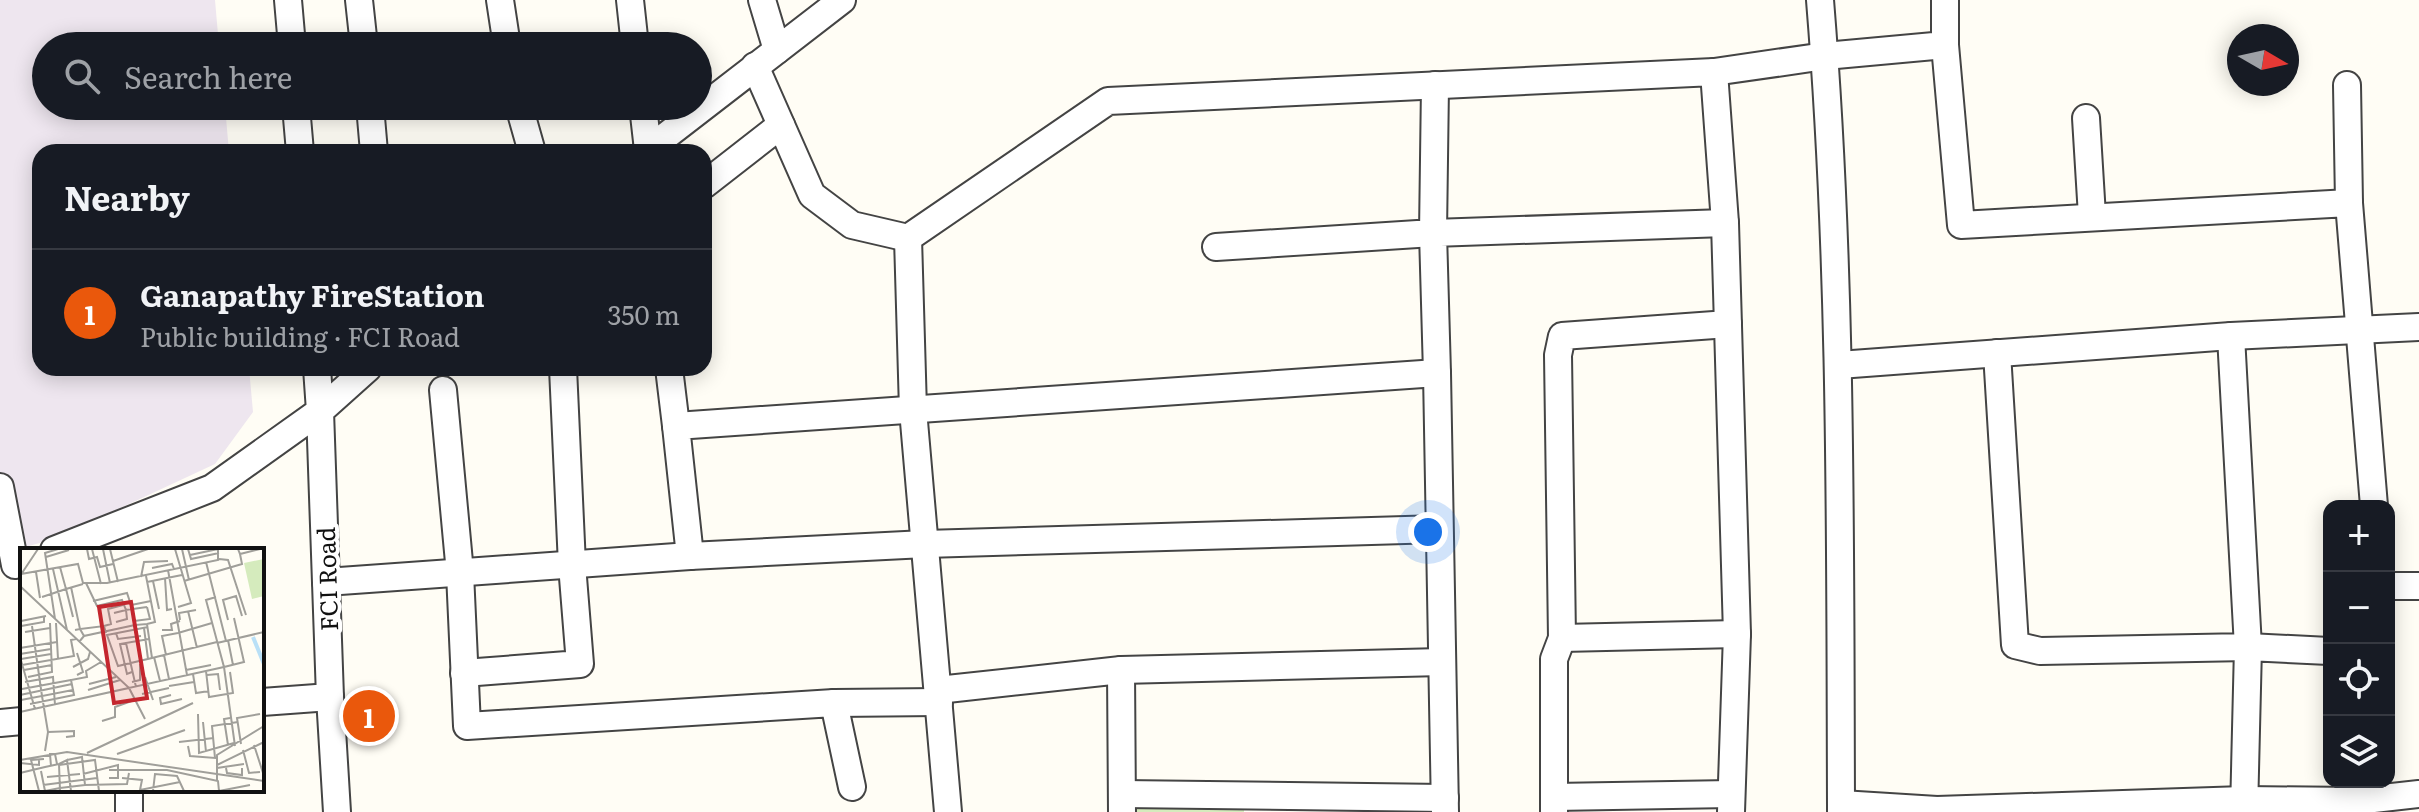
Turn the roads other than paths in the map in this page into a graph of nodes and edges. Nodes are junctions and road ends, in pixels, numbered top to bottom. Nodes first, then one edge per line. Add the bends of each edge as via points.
1 (288, 0) edge
2 (359, 0) edge
3 (500, 0) edge
4 (630, 0) edge
5 (762, 0) edge
6 (842, 0) edge
7 (1820, 0) edge
8 (1945, 0) edge
9 (291, 32) edge
10 (362, 32) edge
11 (505, 32) edge
12 (633, 32) edge
13 (1945, 45) junction
14 (777, 50) junction
15 (1825, 56) junction
16 (755, 66) junction
17 (1714, 72) junction
18 (1435, 85) junction
19 (2347, 85) dead end
20 (712, 100) edge
21 (2086, 118) dead end
22 (297, 120) edge
23 (371, 120) edge
24 (523, 120) edge
25 (644, 120) edge
26 (686, 120) edge
27 (781, 125) junction
28 (299, 144) edge
29 (373, 144) edge
30 (530, 144) edge
31 (646, 144) edge
32 (656, 144) edge
33 (712, 179) edge
34 (2349, 203) junction
35 (2092, 216) junction
36 (1725, 223) junction
37 (1433, 233) junction
38 (908, 238) junction
39 (1216, 247) dead end
40 (1728, 324) junction
41 (2419, 327) edge
42 (2358, 331) junction
43 (2231, 336) junction
44 (1997, 353) junction
45 (1839, 365) junction
46 (1437, 373) junction
47 (318, 376) edge
48 (359, 376) edge
49 (563, 376) edge
50 (670, 376) edge
51 (443, 390) dead end
52 (913, 410) junction
53 (320, 411) junction
54 (676, 426) junction
55 (0, 487) edge
56 (2373, 500) edge
57 (1439, 529) junction
58 (925, 544) junction
59 (59, 548) edge
60 (690, 556) junction
61 (572, 565) junction
62 (12, 566) edge
63 (460, 573) junction
64 (326, 582) junction
65 (2395, 586) edge
66 (2419, 586) edge
67 (1737, 634) junction
68 (1562, 638) junction
69 (2248, 647) junction
70 (2323, 651) edge
71 (1442, 662) junction
72 (1121, 670) junction
73 (464, 673) junction
74 (938, 696) junction
75 (330, 697) junction
76 (264, 702) edge
77 (834, 703) junction
78 (20, 721) edge
79 (0, 723) edge
80 (852, 787) dead end
81 (2419, 794) edge
82 (1122, 803) edge
83 (1731, 803) edge
84 (1554, 804) edge
85 (1354, 805) edge
86 (1445, 805) edge
87 (2244, 806) edge
88 (2356, 807) edge
89 (1841, 808) edge
90 (1937, 811) edge
91 (337, 812) edge
92 (948, 812) edge

1 - 9 street
2 - 10 street
3 - 11 street
4 - 12 street
5 - 14 street
6 - 14 street
7 - 15 street
8 - 13 street
13 - 15 street
13 - 35 street via 1961,225
14 - 16 street
15 - 17 street
15 - 45 street
16 - 20 street
16 - 27 street
17 - 18 street
17 - 36 street
18 - 37 street
18 - 38 street via 1108,101
19 - 34 street
21 - 35 street
22 - 28 street
23 - 29 street
24 - 30 street
25 - 31 street
26 - 32 street
27 - 33 street
27 - 38 street via 812,195 852,225
34 - 35 street
34 - 42 street
36 - 37 street
36 - 40 street
37 - 39 street
37 - 46 street
38 - 52 street
40 - 67 street
40 - 68 street via 1562,336
41 - 42 street
42 - 43 street
42 - 56 street
43 - 44 street
43 - 69 street
44 - 45 street
44 - 69 street via 2015,645 2040,651
45 - 89 street
46 - 52 street
46 - 57 street
47 - 53 street, FCI Road
48 - 53 street
49 - 61 street
50 - 54 street
51 - 63 street
52 - 54 street
52 - 58 street
53 - 59 street via 212,488
53 - 64 street, FCI Road
54 - 60 street
55 - 62 street
57 - 58 street
57 - 71 street
58 - 60 street
58 - 74 street
60 - 61 street
61 - 63 street
61 - 73 street via 580,664
63 - 64 street
63 - 73 street
64 - 75 street, FCI Road
65 - 66 street
67 - 68 street
67 - 83 street
68 - 84 street via 1554,659
69 - 70 street
69 - 87 street
71 - 72 street
71 - 86 street
72 - 74 street
72 - 82 street
73 - 77 street via 467,726
74 - 77 street
74 - 92 street
75 - 76 street
75 - 91 street, FCI Road
77 - 80 street
78 - 79 street
81 - 88 street
82 - 85 street
83 - 84 street
85 - 86 street
87 - 88 street
87 - 90 street
89 - 90 street

